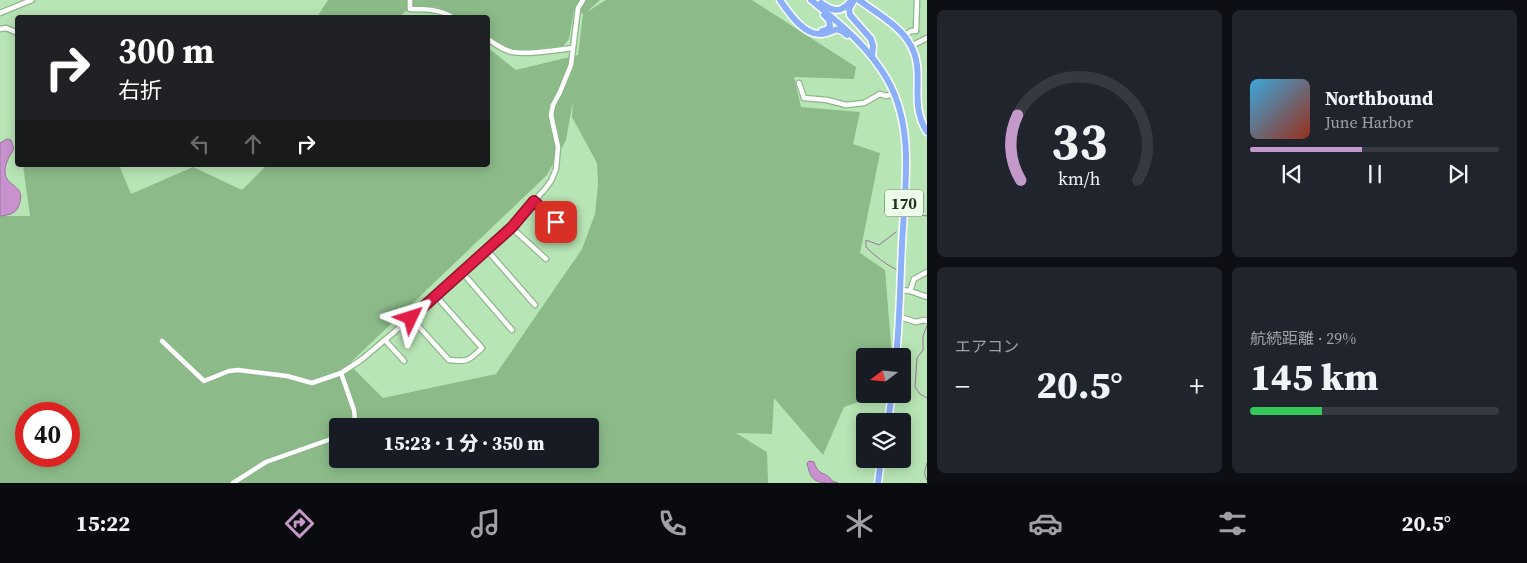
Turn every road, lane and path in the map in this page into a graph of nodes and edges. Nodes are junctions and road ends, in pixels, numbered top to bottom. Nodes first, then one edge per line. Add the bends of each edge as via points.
1 (32, 0) edge
2 (410, 0) edge
3 (583, 0) edge
4 (782, 0) edge
5 (811, 0) edge
6 (816, 0) edge
7 (853, 0) edge
8 (858, 0) edge
9 (917, 0) edge
10 (0, 13) edge
11 (448, 15) edge
12 (0, 29) edge
13 (15, 32) edge
14 (904, 36) junction
15 (927, 38) edge
16 (490, 40) edge
17 (911, 46) junction
18 (572, 48) junction
19 (872, 57) junction
20 (882, 70) junction
21 (799, 83) dead end
22 (894, 94) junction
23 (927, 132) edge
24 (534, 201) junction
25 (512, 227) junction
26 (566, 232) dead end
27 (486, 250) junction
28 (546, 259) dead end
29 (462, 272) junction
30 (927, 272) edge
31 (901, 290) junction
32 (910, 291) junction
33 (436, 296) junction
34 (927, 297) edge
35 (536, 305) dead end
36 (900, 317) junction
37 (411, 318) junction
38 (927, 321) edge
39 (512, 330) dead end
40 (162, 340) dead end
41 (385, 340) junction
42 (897, 348) edge
43 (404, 361) dead end
44 (341, 373) junction
45 (355, 418) edge
46 (329, 440) edge
47 (880, 468) edge
48 (233, 483) edge
49 (878, 483) edge

1 - 10 street
2 - 11 street via 410,9 432,9
3 - 18 street via 578,8
4 - 5 highway via 807,26 818,31 828,29 829,20
4 - 20 highway via 789,13 806,30 822,34 835,29 842,31
5 - 19 highway, 170 via 853,35
6 - 7 highway via 836,10
7 - 19 highway via 850,15 871,40
8 - 14 highway
9 - 14 street via 916,31
12 - 13 street
14 - 17 highway
15 - 17 street
16 - 18 street via 506,50 522,53
17 - 23 highway via 917,72 917,108
18 - 24 street via 571,65 551,115 558,147 556,169 551,181
19 - 20 highway, 170
20 - 22 highway, 170
21 - 22 street via 804,98 846,105 864,103 880,94
22 - 31 highway, 170 via 906,145
24 - 25 street
24 - 26 street
25 - 27 street
25 - 28 street
27 - 29 street
27 - 35 street
29 - 33 street
29 - 39 street
30 - 32 street via 914,279
31 - 32 street
31 - 36 highway, 170
32 - 34 street
33 - 37 street
33 - 37 street via 482,348 469,360 449,360
36 - 38 street via 916,322
36 - 42 highway, 170
37 - 41 street
40 - 44 street via 204,381 238,370 287,376 312,383
41 - 43 street
41 - 44 street
44 - 45 street
46 - 48 street via 266,462
47 - 49 highway

